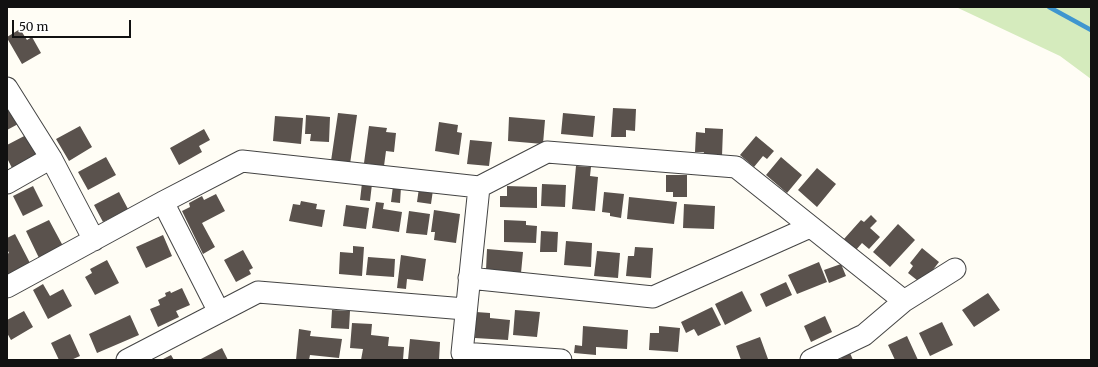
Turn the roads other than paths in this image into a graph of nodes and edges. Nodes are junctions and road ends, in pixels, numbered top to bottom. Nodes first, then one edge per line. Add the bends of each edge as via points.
1 (7, 88) edge
2 (51, 158) junction
3 (7, 183) edge
4 (479, 187) junction
5 (163, 202) junction
6 (810, 227) junction
7 (94, 240) junction
8 (954, 269) dead end
9 (469, 278) junction
10 (7, 287) edge
11 (904, 301) junction
12 (465, 309) junction
13 (219, 312) junction
14 (127, 360) edge
15 (561, 360) edge
16 (811, 360) edge

1 - 2 street
2 - 3 street
2 - 7 street
4 - 5 street via 242,161
4 - 6 street via 547,152 736,167
4 - 9 street
5 - 7 street
5 - 13 street
6 - 9 street via 653,297
6 - 11 street
7 - 10 street
8 - 11 street
9 - 12 street
11 - 16 street via 864,335
12 - 13 street via 258,292
12 - 15 street via 462,353
13 - 14 street

